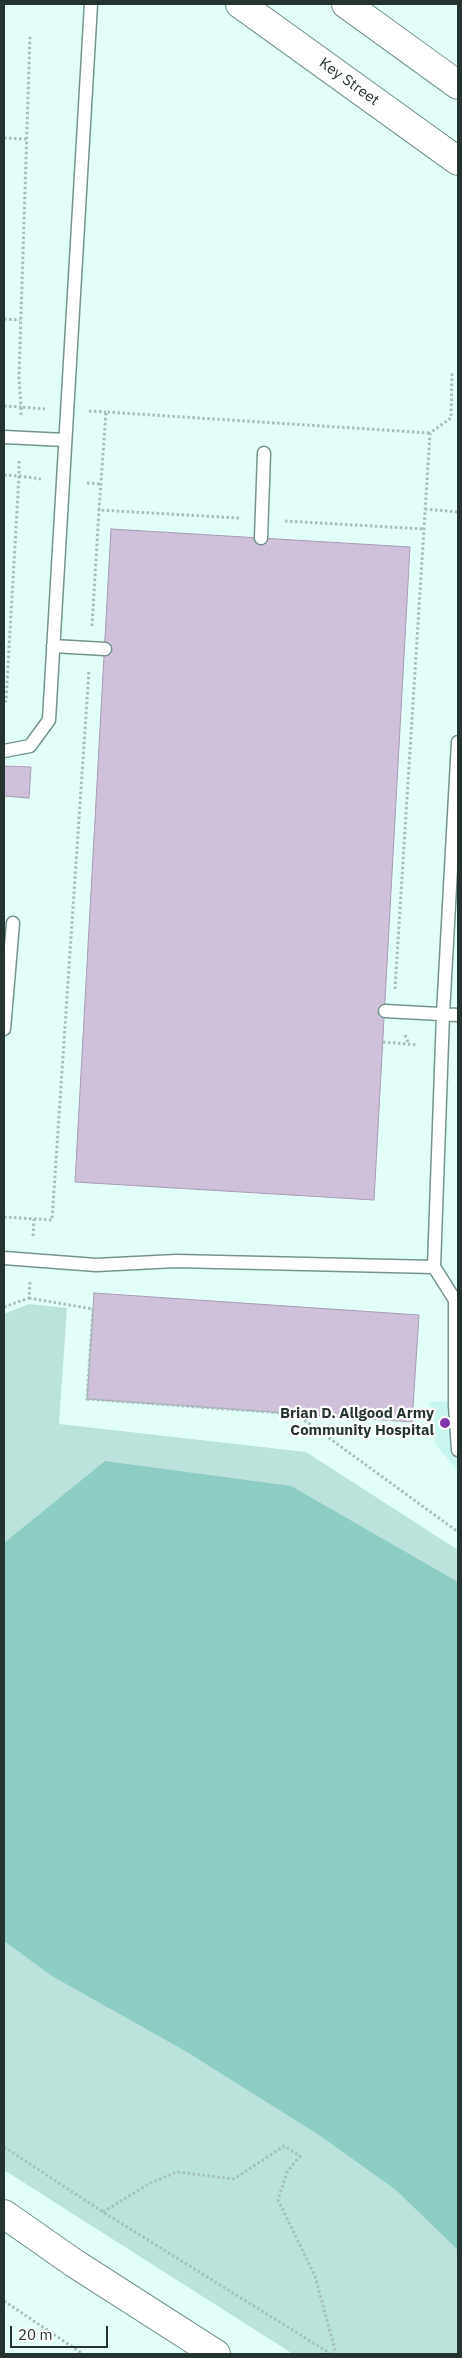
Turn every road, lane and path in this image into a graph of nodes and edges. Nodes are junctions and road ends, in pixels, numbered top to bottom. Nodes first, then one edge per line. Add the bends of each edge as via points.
1 (91, 4) edge
2 (240, 4) edge
3 (346, 4) edge
4 (30, 35) dead end
5 (458, 84) edge
6 (4, 138) edge
7 (26, 139) junction
8 (458, 160) edge
9 (4, 319) edge
10 (20, 320) junction
11 (452, 373) dead end
12 (4, 406) edge
13 (4, 437) edge
14 (66, 440) junction
15 (264, 453) dead end
16 (4, 475) edge
17 (425, 509) junction
18 (99, 510) dead end
19 (458, 512) edge
20 (261, 538) dead end
21 (54, 646) junction
22 (90, 648) junction
23 (105, 649) dead end
24 (4, 700) edge
25 (458, 742) edge
26 (4, 751) edge
27 (13, 922) dead end
28 (6, 974) edge
29 (389, 1011) joint
30 (443, 1014) junction
31 (458, 1014) edge
32 (4, 1029) edge
33 (4, 1217) edge
34 (4, 1258) edge
35 (434, 1267) junction
36 (29, 1298) dead end
37 (458, 1450) edge
38 (458, 1532) edge
39 (4, 2147) edge
40 (103, 2212) junction
41 (4, 2214) edge
42 (4, 2301) edge
43 (83, 2354) edge
44 (216, 2354) edge
45 (331, 2354) edge
46 (336, 2354) edge

1 - 14 lane
2 - 8 main road, Key Street
3 - 5 main road
4 - 7 path
6 - 7 path
7 - 10 path
9 - 10 path
10 - 12 path via 18,378 21,407
11 - 17 path via 451,418 430,432
13 - 14 lane
14 - 21 lane
15 - 20 lane
16 - 24 path via 19,476
17 - 19 path
17 - 29 path
18 - 22 path
21 - 22 lane
21 - 26 lane via 49,720 30,746
22 - 23 lane
22 - 33 path via 52,1220
25 - 30 lane
27 - 28 lane
28 - 32 lane
29 - 30 lane
30 - 31 lane
30 - 35 lane
34 - 35 lane via 96,1264 176,1261
35 - 37 lane via 455,1300
36 - 38 path via 93,1310 87,1400 296,1414
39 - 40 path
40 - 45 path
40 - 46 path via 150,2183 177,2172 234,2179 284,2146 300,2156 287,2172 278,2200 315,2276
41 - 44 main road
42 - 43 path

